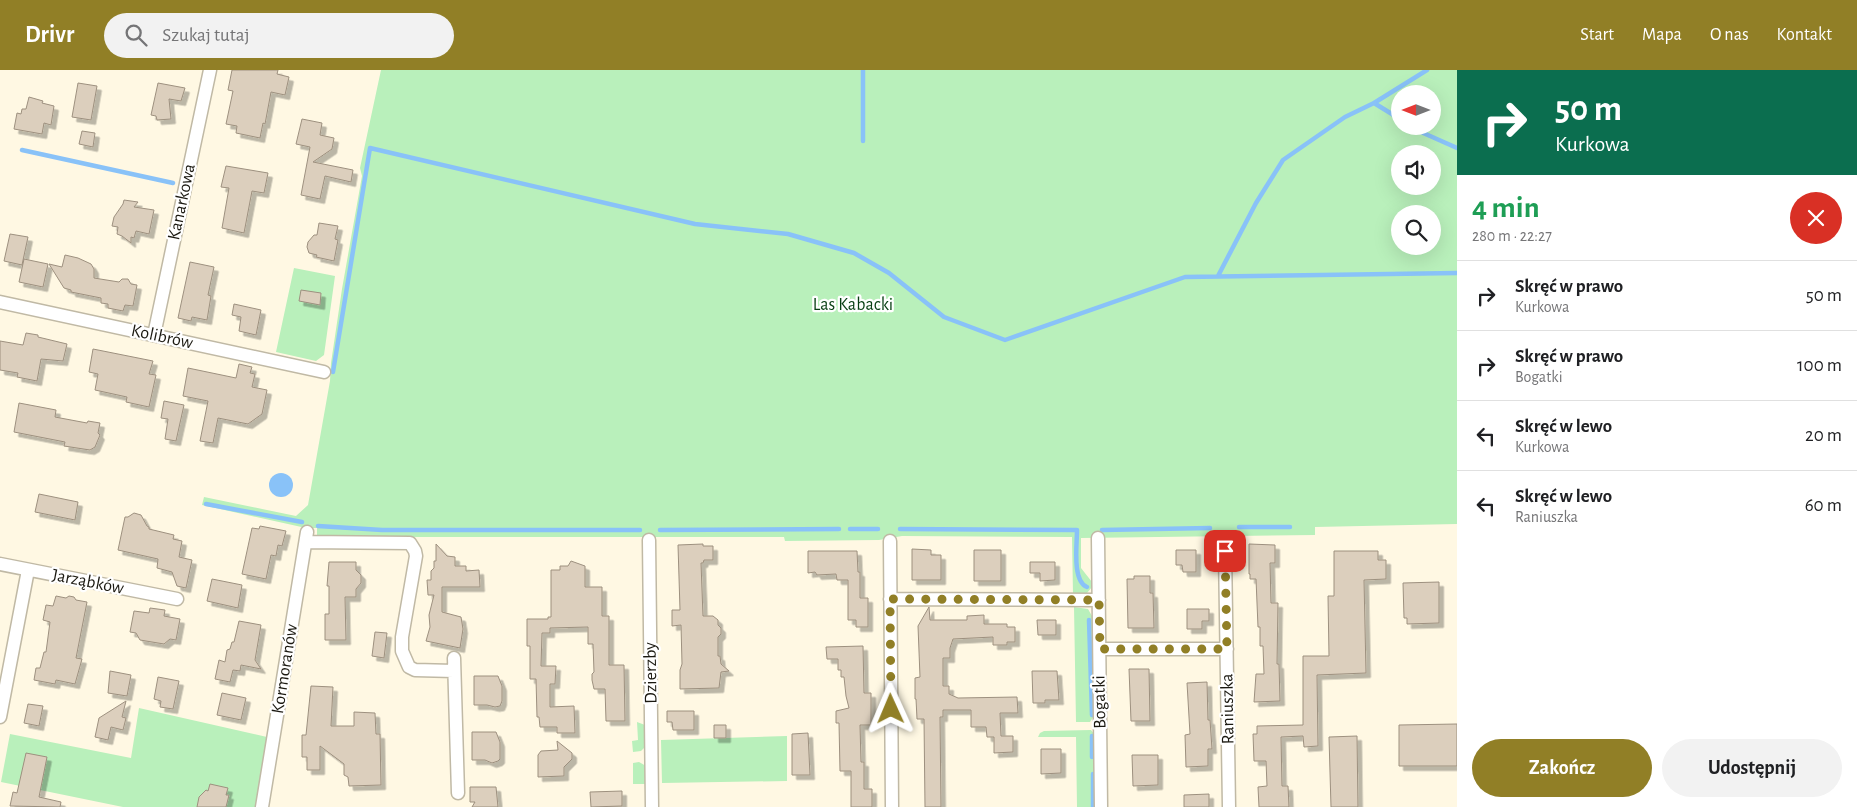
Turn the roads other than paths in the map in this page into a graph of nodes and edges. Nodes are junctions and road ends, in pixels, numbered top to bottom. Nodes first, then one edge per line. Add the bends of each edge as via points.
1 (210, 70) edge
2 (0, 302) edge
3 (154, 335) junction
4 (324, 372) dead end
5 (1098, 538) dead end
6 (649, 540) dead end
7 (890, 542) dead end
8 (1225, 551) dead end
9 (0, 564) edge
10 (28, 570) junction
11 (177, 599) dead end
12 (890, 599) junction
13 (1099, 600) junction
14 (1100, 649) junction
15 (1227, 649) junction
16 (0, 717) edge
17 (458, 793) dead end
18 (262, 807) edge
19 (652, 807) edge
20 (892, 807) edge
21 (1101, 807) edge
22 (1229, 807) edge

1 - 3 street, Kanarkowa
2 - 3 street, Kolibrów
3 - 4 street, Kolibrów
5 - 13 street, Bogatki
6 - 19 street, Dzierzby
7 - 12 street
8 - 15 street, Raniuszka
9 - 10 street, Jarząbków
10 - 11 street, Jarząbków
10 - 16 street
12 - 13 street
12 - 20 street
13 - 14 street, Bogatki
14 - 15 street
14 - 21 street, Bogatki
15 - 22 street, Raniuszka
17 - 18 street, Kormoranów via 454,665 415,670 409,667 402,651 415,551 410,543 306,537

